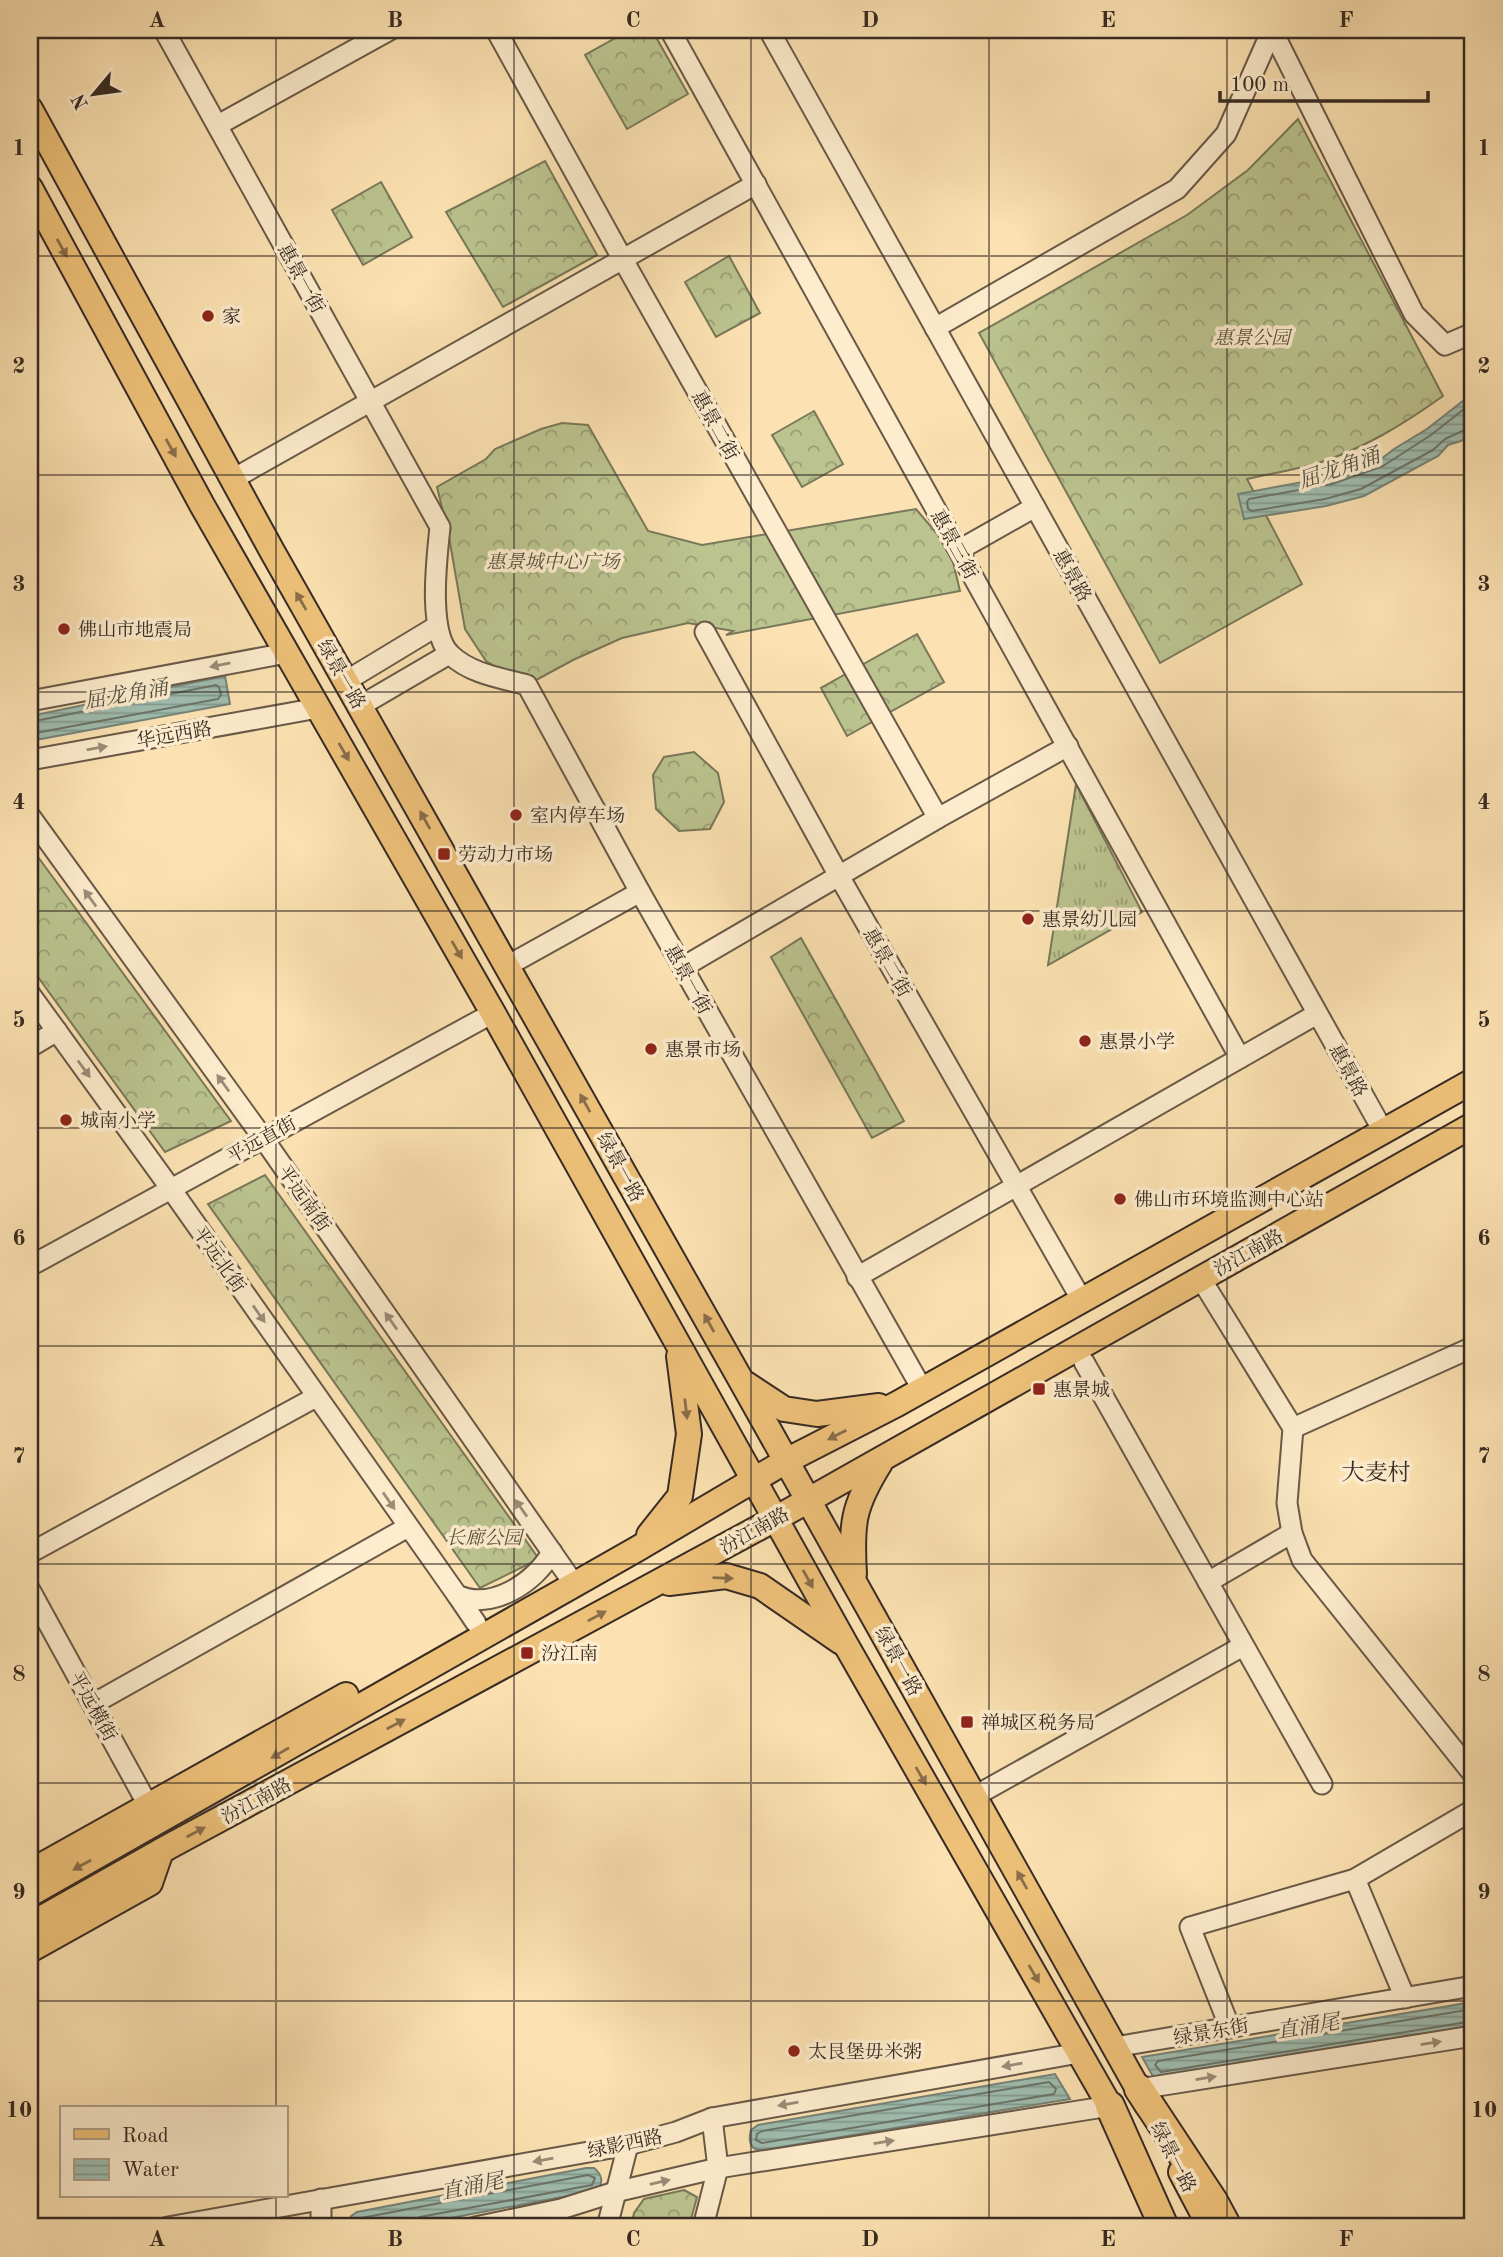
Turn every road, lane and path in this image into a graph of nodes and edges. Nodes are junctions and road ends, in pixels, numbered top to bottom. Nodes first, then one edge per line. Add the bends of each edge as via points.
1 (164, 30) edge
2 (390, 30) edge
3 (496, 30) edge
4 (670, 30) edge
5 (769, 30) edge
6 (1272, 30) edge
7 (30, 109) edge
8 (218, 125) junction
9 (756, 184) junction
10 (30, 188) edge
11 (622, 258) junction
12 (935, 328) junction
13 (1473, 333) edge
14 (370, 400) junction
15 (233, 479) junction
16 (1035, 507) junction
17 (959, 550) junction
18 (437, 626) junction
19 (705, 632) dead end
20 (287, 653) junction
21 (449, 654) junction
22 (346, 681) junction
23 (30, 701) edge
24 (360, 706) junction
25 (318, 708) junction
26 (1068, 746) junction
27 (30, 760) edge
28 (30, 816) edge
29 (938, 818) junction
30 (839, 876) junction
31 (640, 892) junction
32 (507, 966) junction
33 (683, 967) junction
34 (30, 994) edge
35 (493, 1013) junction
36 (1317, 1014) junction
37 (57, 1031) junction
38 (30, 1047) edge
39 (1240, 1058) junction
40 (1473, 1065) edge
41 (1473, 1080) edge
42 (1377, 1120) junction
43 (1473, 1125) edge
44 (263, 1138) junction
45 (1473, 1140) edge
46 (1017, 1185) junction
47 (171, 1189) junction
48 (1161, 1249) junction
49 (30, 1266) edge
50 (857, 1277) junction
51 (1205, 1285) junction
52 (1076, 1290) junction
53 (677, 1341) junction
54 (1473, 1347) edge
55 (1084, 1362) junction
56 (917, 1380) junction
57 (742, 1382) junction
58 (316, 1397) junction
59 (897, 1404) junction
60 (869, 1407) junction
61 (1293, 1428) junction
62 (786, 1461) junction
63 (878, 1467) junction
64 (754, 1480) junction
65 (809, 1501) junction
66 (666, 1515) junction
67 (775, 1519) junction
68 (408, 1527) junction
69 (1292, 1533) junction
70 (638, 1549) junction
71 (30, 1553) edge
72 (564, 1569) junction
73 (854, 1581) junction
74 (1208, 1583) junction
75 (655, 1584) junction
76 (30, 1590) edge
77 (457, 1595) junction
78 (476, 1623) junction
79 (846, 1645) junction
80 (1243, 1646) junction
81 (93, 1704) junction
82 (1473, 1774) edge
83 (1322, 1784) dead end
84 (975, 1796) junction
85 (1473, 1810) edge
86 (153, 1814) junction
87 (30, 1872) edge
88 (1355, 1879) junction
89 (30, 1894) edge
90 (103, 1896) junction
91 (30, 1925) edge
92 (30, 1951) edge
93 (1473, 1986) edge
94 (1405, 1998) junction
95 (1230, 2028) junction
96 (1473, 2036) edge
97 (1115, 2047) junction
98 (1079, 2053) junction
99 (1139, 2089) junction
100 (1110, 2106) junction
101 (712, 2118) junction
102 (628, 2145) junction
103 (718, 2168) junction
104 (615, 2192) junction
105 (321, 2199) junction
106 (168, 2227) edge
107 (321, 2227) edge
108 (475, 2227) edge
109 (607, 2227) edge
110 (703, 2227) edge
111 (1164, 2227) edge
112 (1178, 2227) edge
113 (1210, 2227) edge
114 (1227, 2227) edge

1 - 8 street, 惠景一街
2 - 8 street
3 - 11 street, 惠景二街
4 - 9 street, 惠景三街
5 - 12 street, 惠景路
6 - 12 street via 1226,134 1177,189
6 - 13 street via 1414,314 1445,345
7 - 15 main road, 绿景一路
8 - 14 street, 惠景一街
9 - 11 street
9 - 17 street, 惠景三街
10 -> 20 main road, 绿景一路
11 - 14 street
11 - 29 street, 惠景二街
12 - 16 street, 惠景路
14 - 15 street
14 - 18 street, 惠景一街 via 440,527
22 -> 15 main road, 绿景一路
16 - 17 street
16 - 36 street, 惠景路
17 - 26 street, 惠景三街
18 - 21 street
18 - 22 street
19 - 30 street, 惠景二街
20 -> 23 street
20 - 25 main road, 绿景一路
21 - 24 street
21 - 31 street, 惠景一街 via 479,673 527,685
22 - 24 main road, 绿景一路
32 -> 24 main road, 绿景一路
27 -> 25 street, 华远西路
25 -> 35 main road, 绿景一路
26 - 29 street
26 - 39 street, 惠景三街
44 -> 28 street, 平远南街
29 - 30 street
30 - 33 street
30 - 46 street, 惠景二街
31 - 32 street
31 - 33 street, 惠景一街
57 -> 32 main road, 绿景一路
33 - 50 street, 惠景一街
34 - 37 street, 平远北街
35 - 44 street, 平远直街
35 - 53 main road, 绿景一路
36 - 39 street
36 - 42 street, 惠景路
37 - 38 street
37 -> 47 street, 平远北街
39 - 46 street
40 - 42 main road
41 - 48 main road, 汾江南路
42 - 48 main road
43 - 51 main road, 汾江南路
44 - 47 street, 平远直街
72 -> 44 street, 平远南街
45 - 51 main road
46 - 50 street
46 - 52 street, 惠景二街
47 - 49 street, 平远直街
47 -> 58 street, 平远北街
48 - 52 main road
48 - 59 main road, 汾江南路
50 - 56 street, 惠景一街
51 - 55 main road
51 - 61 street
51 - 63 main road, 汾江南路
52 - 56 main road
53 - 64 main road, 绿景一路
53 -> 66 main road via 689,1434 680,1496
54 - 61 street
55 - 63 main road via 909,1462
55 - 74 street
56 - 60 main road
57 - 60 main road via 784,1409 817,1414
57 - 62 main road, 绿景一路
58 -> 68 street, 平远北街
58 - 71 street
59 - 60 main road
59 -> 62 main road, 汾江南路
61 - 69 street via 1287,1503
62 - 64 main road, 汾江南路
62 - 65 main road, 绿景一路
63 - 65 main road, 汾江南路
63 - 73 main road via 861,1493 851,1532
64 - 67 main road, 绿景一路
64 - 70 main road, 汾江南路
65 - 67 main road, 汾江南路
65 - 73 main road, 绿景一路
66 - 70 main road
66 - 72 main road
67 - 75 main road, 汾江南路
67 -> 79 main road, 绿景一路
68 - 77 street, 平远北街
68 - 81 street
69 - 74 street
69 - 82 street via 1302,1560
70 - 72 main road, 汾江南路
72 - 77 street via 533,1577 497,1598 468,1600
72 - 78 main road via 540,1588
72 -> 86 main road, 汾江南路
73 - 84 main road, 绿景一路
74 - 80 street
75 -> 79 main road via 726,1576 760,1586
90 -> 75 main road, 汾江南路 via 161,1851
76 - 81 street, 平远横街
77 - 78 street, 平远北街
78 - 86 main road
79 -> 98 main road, 绿景一路
80 - 83 street
80 - 84 street
81 - 86 street, 平远横街
97 -> 84 main road, 绿景一路
85 - 88 street
86 - 87 main road
86 -> 89 main road, 汾江南路
88 - 94 street
88 - 95 street via 1190,1927
90 - 91 main road, 汾江南路
90 - 92 main road
93 - 94 street, 绿景东街
94 - 95 street, 绿景东街
95 - 97 street, 绿景东街
99 -> 96 street
97 - 99 main road, 绿景一路
98 - 100 main road, 绿景一路
98 -> 101 street, 绿影西路
99 - 113 main road, 绿景一路
99 - 114 highway
103 -> 100 street
100 - 111 highway
100 - 112 main road, 绿景一路
101 - 102 street, 绿影西路
101 - 103 street
102 - 104 street
102 -> 105 street, 绿影西路
104 -> 103 street
103 - 110 street
104 - 108 street
104 - 109 street
105 - 106 street, 绿影西路
105 - 107 street

